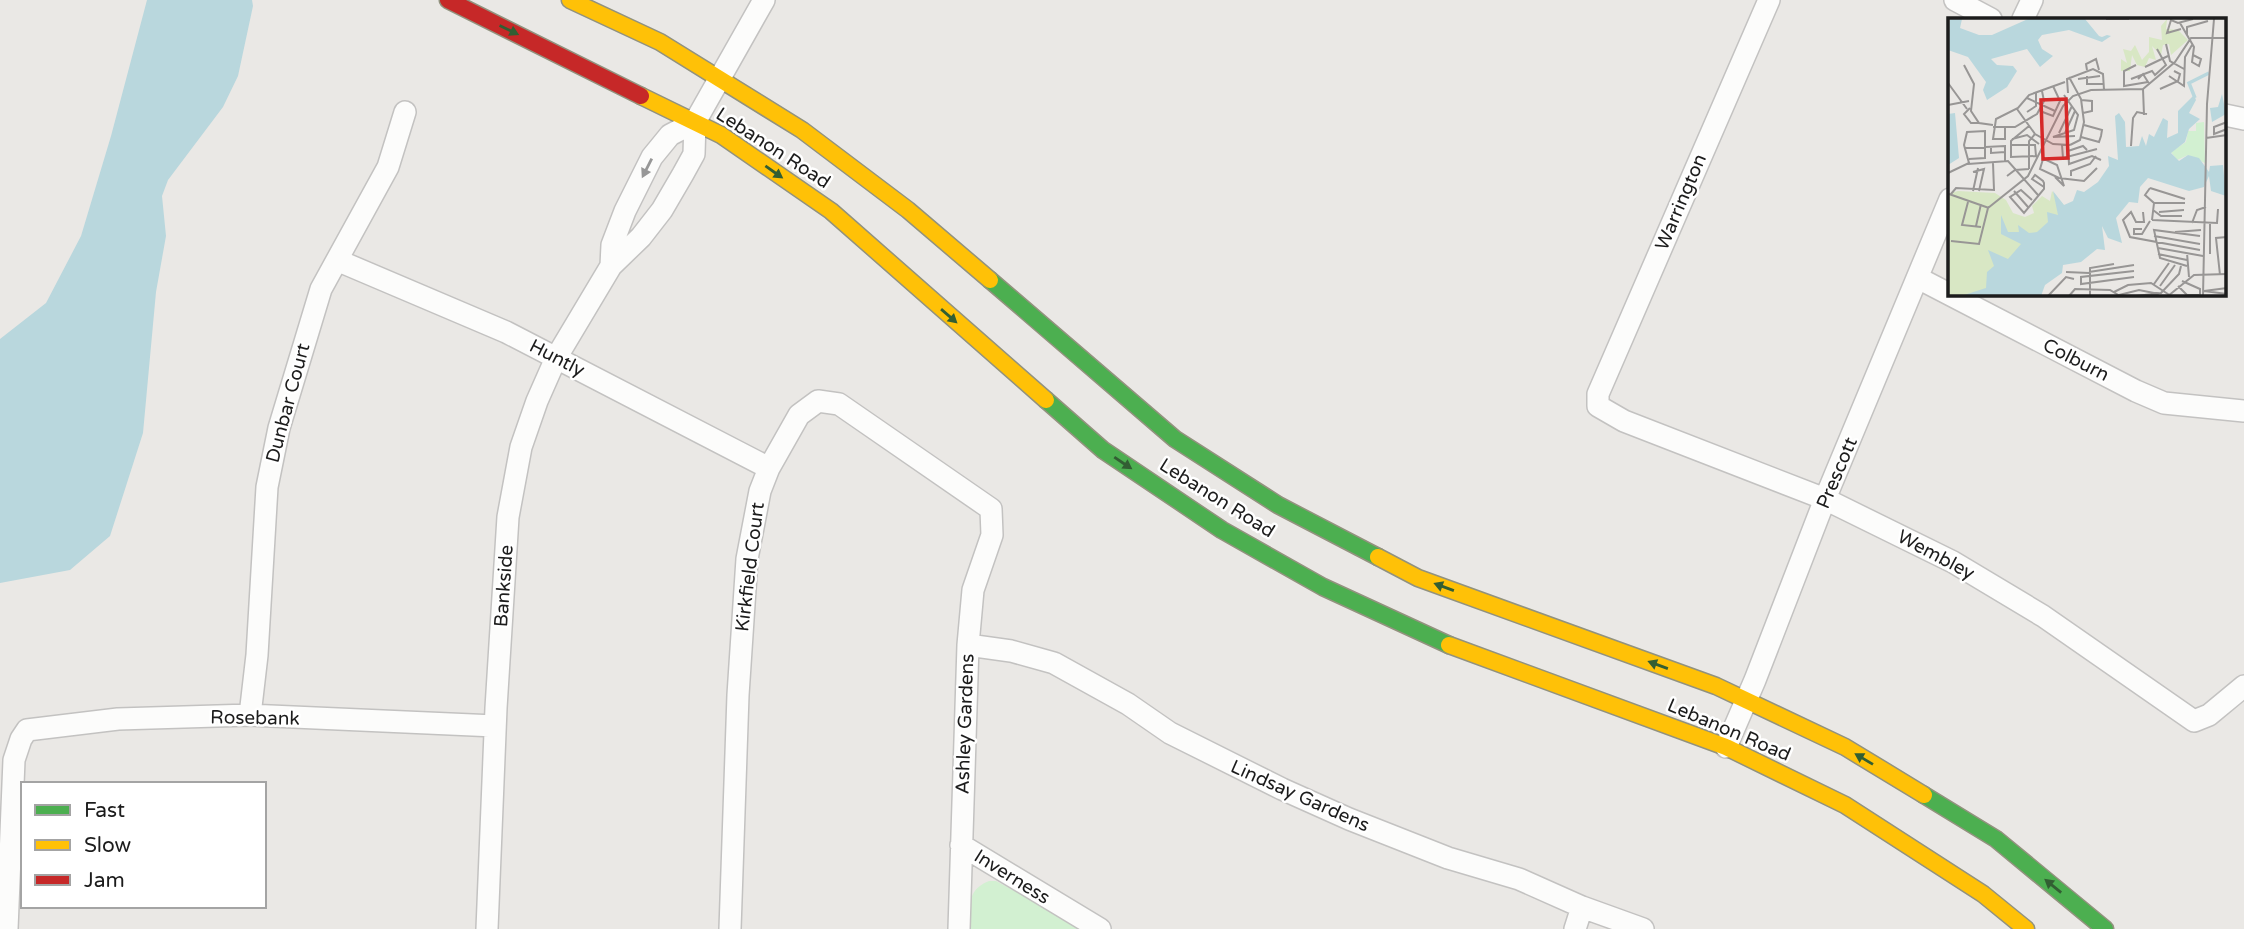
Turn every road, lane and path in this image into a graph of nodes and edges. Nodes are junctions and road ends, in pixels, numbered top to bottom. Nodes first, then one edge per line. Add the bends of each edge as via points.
1 (448, 0) edge
2 (570, 0) edge
3 (764, 0) edge
4 (1769, 0) edge
5 (1955, 0) edge
6 (2032, 0) edge
7 (1989, 18) edge
8 (2023, 18) edge
9 (719, 78) junction
10 (405, 112) dead end
11 (2226, 115) edge
12 (2244, 119) edge
13 (695, 122) junction
14 (1948, 204) edge
15 (339, 261) junction
16 (611, 266) junction
17 (1918, 278) junction
18 (1948, 294) edge
19 (1953, 296) edge
20 (556, 358) junction
21 (1598, 406) joint
22 (2244, 411) edge
23 (769, 468) junction
24 (1825, 499) junction
25 (993, 523) joint
26 (968, 645) junction
27 (2244, 686) edge
28 (1747, 699) junction
29 (250, 715) junction
30 (495, 726) junction
31 (1726, 747) junction
32 (961, 845) junction
33 (1582, 907) junction
34 (7, 929) edge
35 (487, 929) edge
36 (730, 929) edge
37 (959, 929) edge
38 (1100, 929) edge
39 (1575, 929) edge
40 (1643, 929) edge
41 (2026, 929) edge
42 (2105, 929) edge

1 -> 13 main road, Lebanon Road
2 - 9 main road, Lebanon Road via 660,42
3 - 9 street
4 - 21 street, Warrington via 1607,371
5 - 7 street
6 - 8 street
9 - 13 street
28 -> 9 main road, Lebanon Road via 1418,578 1278,505 1175,439 908,210 802,130
10 - 15 street, Dunbar Court via 388,167
11 - 12 street
13 - 16 street, Bankside via 694,155 662,210
13 -> 16 street, Bankside via 670,135 652,157 612,245
13 -> 31 main road, Lebanon Road via 831,211 1102,450 1222,530 1323,587 1448,645
14 - 17 street, Prescott
15 - 20 street, Huntly
15 - 29 street, Dunbar Court via 321,289 279,428 270,475
16 - 20 street, Bankside
17 - 18 street, Colburn
17 - 24 street, Prescott
19 - 22 street, Colburn via 2164,403
20 - 23 street, Huntly
20 - 30 street, Bankside via 521,447 508,517
21 - 24 street, Wembley via 1624,421
23 - 25 street, Kirkfield Court via 799,415 818,401 839,404 991,509
23 - 36 street, Kirkfield Court via 757,505 743,605
24 - 27 street, Wembley via 1953,562 2043,616 2194,721 2209,715
24 - 28 street, Prescott
25 - 26 street, Ashley Gardens via 973,590
26 - 32 street, Ashley Gardens
26 - 33 street, Lindsay Gardens via 1011,650 1054,663 1170,733 1282,789
28 - 31 street, Prescott
42 -> 28 main road, Lebanon Road via 1996,839 1845,747
29 - 30 street, Rosebank
29 - 34 street, Rosebank via 90,722 27,730 14,760
30 - 35 street, Bankside
31 - 41 main road, Lebanon Road via 1845,805 1983,894
32 - 37 street, Ashley Gardens
32 - 38 street, Inverness
33 - 39 street
33 - 40 street, Lindsay Gardens

